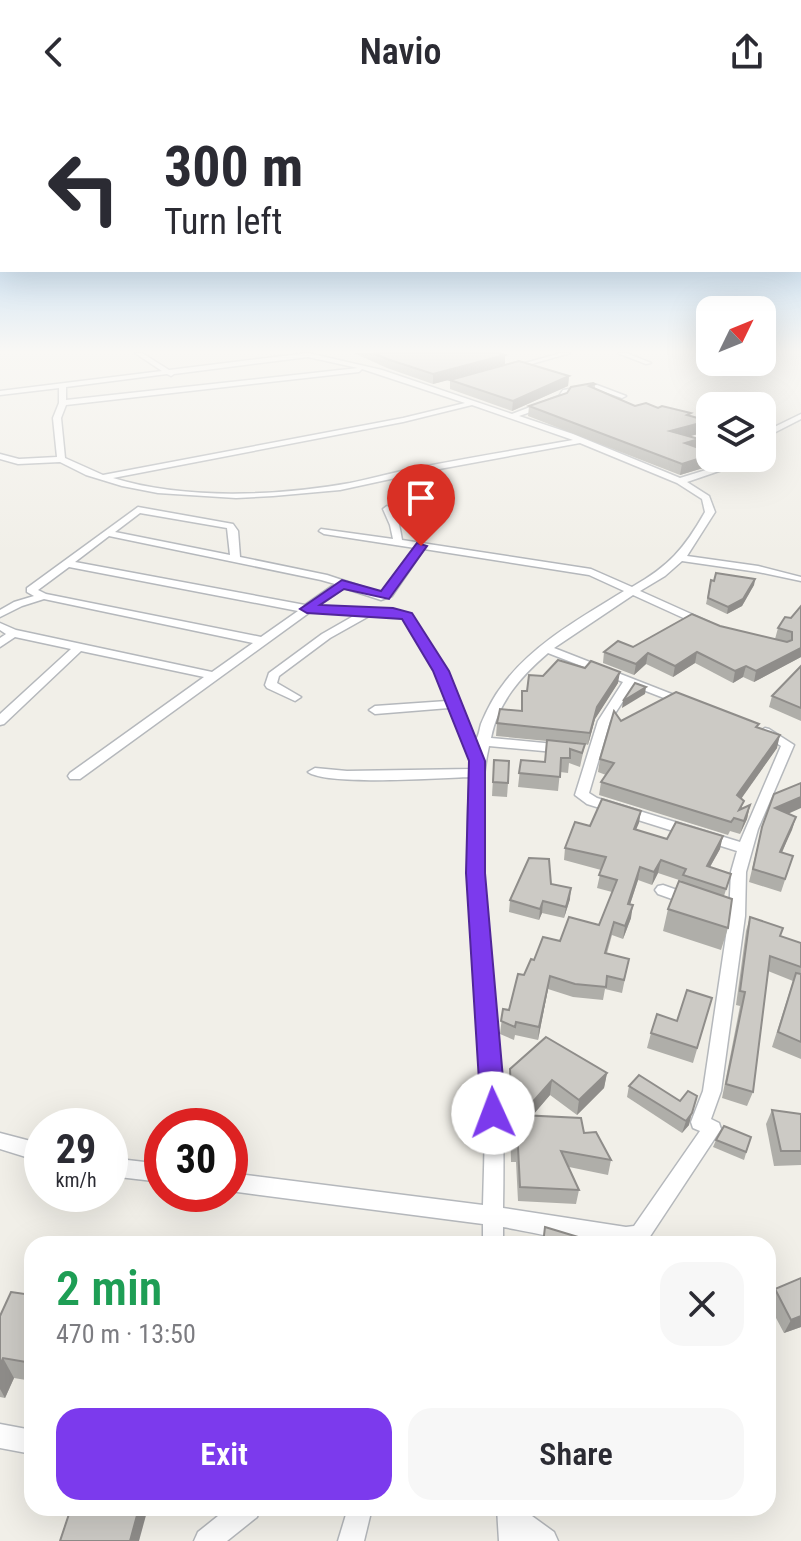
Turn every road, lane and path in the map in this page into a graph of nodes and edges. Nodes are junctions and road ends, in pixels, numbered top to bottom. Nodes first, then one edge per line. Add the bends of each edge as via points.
1 (57, 420) edge
2 (403, 420) edge
3 (523, 420) edge
4 (581, 441) junction
5 (0, 456) edge
6 (61, 459) junction
7 (709, 472) edge
8 (99, 478) junction
9 (680, 481) junction
10 (387, 509) dead end
11 (324, 531) dead end
12 (106, 533) junction
13 (398, 542) junction
14 (421, 546) junction
15 (679, 558) junction
16 (235, 560) junction
17 (65, 563) junction
18 (797, 579) dead end
19 (342, 584) junction
20 (634, 590) junction
21 (43, 596) junction
22 (307, 609) junction
23 (367, 613) junction
24 (0, 614) edge
25 (0, 626) edge
26 (715, 629) edge
27 (13, 633) junction
28 (262, 641) junction
29 (0, 644) edge
30 (79, 647) junction
31 (548, 649) junction
32 (214, 676) junction
33 (630, 681) junction
34 (295, 697) dead end
35 (455, 704) junction
36 (695, 706) edge
37 (375, 710) dead end
38 (0, 721) edge
39 (753, 727) edge
40 (481, 741) junction
41 (593, 752) junction
42 (476, 767) junction
43 (315, 772) dead end
44 (75, 776) dead end
45 (744, 848) junction
46 (663, 890) dead end
47 (722, 911) junction
48 (0, 1141) edge
49 (24, 1148) edge
50 (248, 1184) edge
51 (493, 1216) junction
52 (493, 1236) edge
53 (620, 1236) edge
54 (631, 1236) edge
55 (0, 1436) edge
56 (24, 1440) edge
57 (238, 1516) edge
58 (358, 1516) edge
59 (510, 1522) edge
60 (207, 1541) edge
61 (351, 1541) edge
62 (545, 1541) edge

1 - 6 street
2 - 8 street
3 - 4 street
4 - 8 street via 321,490 163,492
4 - 9 street
5 - 6 street via 18,462
6 - 8 street
7 - 9 street
9 - 15 street via 706,498 710,512
10 - 13 street
11 - 13 street
12 - 16 street
12 - 16 street via 133,511 148,509 230,526
12 - 17 street
13 - 14 street
14 - 19 street via 385,596
14 - 20 street via 582,571
15 - 18 street
15 - 20 street
16 - 19 street
17 - 21 street via 31,590
17 - 22 street
19 - 22 street
20 - 26 street
20 - 31 street
21 - 24 street
21 - 28 street
22 - 23 street
22 - 28 street
23 - 34 street via 273,675 271,685
23 - 35 street via 407,616
25 - 27 street
27 - 29 street
27 - 30 street
28 - 32 street
30 - 32 street
30 - 38 street
31 - 33 street
31 - 40 street via 505,689
32 - 44 street
33 - 36 street
33 - 41 street via 604,721
35 - 37 street
35 - 42 street
39 - 45 street via 788,745
40 - 41 street
40 - 42 street
41 - 45 street via 580,791 585,798
42 - 43 street
42 - 51 street via 475,873 493,1088
45 - 47 street via 734,890
46 - 47 street
47 - 54 street via 712,1091 700,1122 712,1129 652,1220 640,1234
48 - 49 street
50 - 51 street
51 - 52 street
51 - 53 street
55 - 56 street
57 - 60 street
58 - 61 street
59 - 62 street

